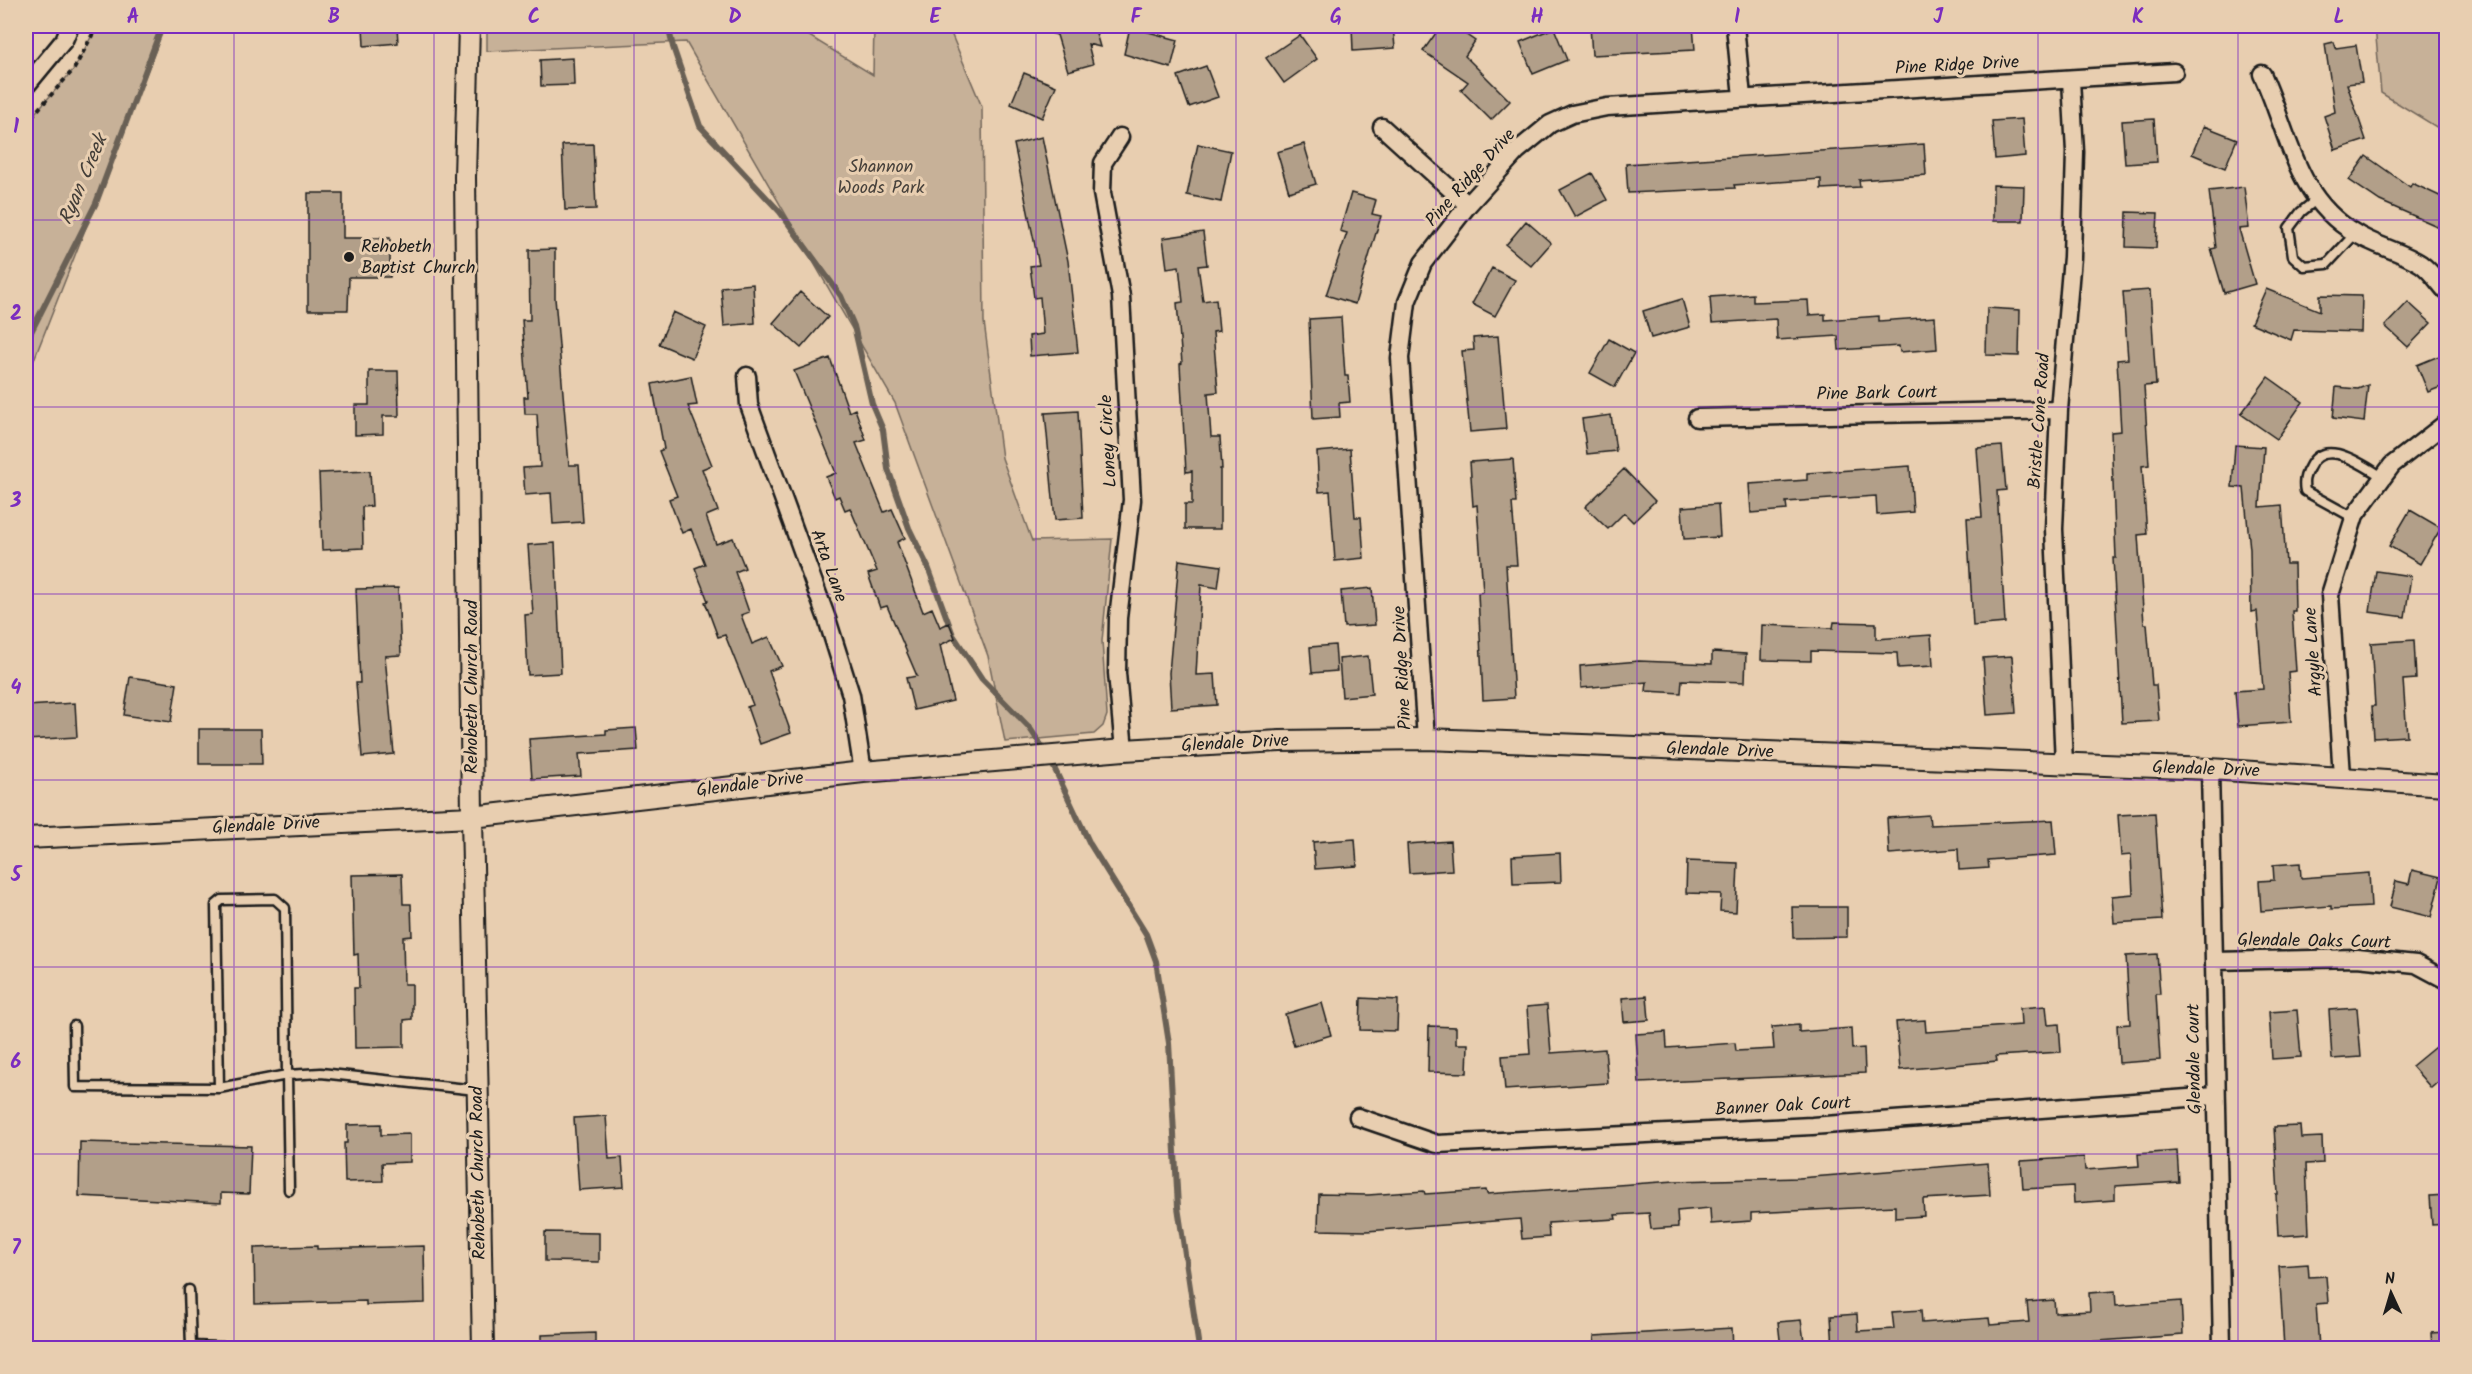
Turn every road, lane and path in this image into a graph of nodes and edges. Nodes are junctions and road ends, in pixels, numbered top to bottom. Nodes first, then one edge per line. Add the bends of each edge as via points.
1 (70, 26) edge
2 (98, 26) edge
3 (469, 26) edge
4 (1735, 26) edge
5 (2174, 72) dead end
6 (2262, 74) dead end
7 (2071, 80) junction
8 (26, 86) edge
9 (1742, 97) junction
10 (26, 123) edge
11 (1382, 128) dead end
12 (1120, 137) dead end
13 (2317, 199) junction
14 (1468, 205) junction
15 (2355, 234) junction
16 (2446, 291) edge
17 (747, 376) dead end
18 (2059, 410) junction
19 (1697, 418) dead end
20 (2446, 423) edge
21 (2383, 477) junction
22 (2354, 518) junction
23 (1426, 739) junction
24 (1124, 750) junction
25 (2064, 764) junction
26 (2210, 769) junction
27 (863, 772) junction
28 (2342, 776) junction
29 (2446, 785) edge
30 (472, 817) junction
31 (26, 838) edge
32 (2214, 961) junction
33 (2446, 980) edge
34 (75, 1026) dead end
35 (287, 1075) junction
36 (219, 1088) junction
37 (477, 1090) junction
38 (2215, 1096) junction
39 (1358, 1117) dead end
40 (289, 1190) dead end
41 (189, 1290) dead end
42 (189, 1347) edge
43 (251, 1348) edge
44 (483, 1348) edge
45 (2222, 1348) edge

1 - 8 street
2 - 10 path via 74,69
3 - 30 street, Rehobeth Church Road via 465,177
4 - 9 street
5 - 7 street, Pine Ridge Drive
6 - 13 street via 2298,172
7 - 9 street, Pine Ridge Drive
7 - 18 street, Bristle Cone Road via 2075,152 2072,257
9 - 14 street, Pine Ridge Drive via 1607,107 1572,114 1550,124 1517,152
11 - 14 street
12 - 24 street, Loney Circle via 1103,163 1102,193 1121,296 1132,500 1118,618
13 - 15 street
13 - 15 lane via 2289,228 2293,256 2304,266 2327,264
14 - 23 street, Pine Ridge Drive via 1423,263 1407,302 1400,358
15 - 16 street via 2422,265
17 - 27 street, Arta Lane via 749,405 852,695
18 - 19 street, Pine Bark Court
18 - 25 street, Bristle Cone Road via 2054,529
20 - 21 street, Argyle Lane via 2392,465
21 - 22 street, Argyle Lane
21 - 22 lane via 2340,454 2322,454 2311,464 2304,478 2306,491
22 - 28 street, Argyle Lane via 2330,595
23 - 24 street, Glendale Drive via 1280,741
23 - 25 street, Glendale Drive
24 - 27 street, Glendale Drive
25 - 26 street, Glendale Drive
26 - 28 street, Glendale Drive
26 - 32 street, Glendale Court
27 - 30 street, Glendale Drive
28 - 29 street, Glendale Drive
30 - 31 street, Glendale Drive
30 - 37 street, Rehobeth Church Road
32 - 33 street, Glendale Oaks Court via 2357,958 2416,964
32 - 38 street, Glendale Court
34 - 36 lane via 75,1087
35 - 36 lane
35 - 36 lane via 285,908 275,899 222,900 216,905
35 - 37 lane via 321,1073
35 - 40 lane
37 - 44 street, Rehobeth Church Road
38 - 39 street, Banner Oak Court via 1812,1126 1437,1144
38 - 45 street, Glendale Court
41 - 42 lane
42 - 43 lane

